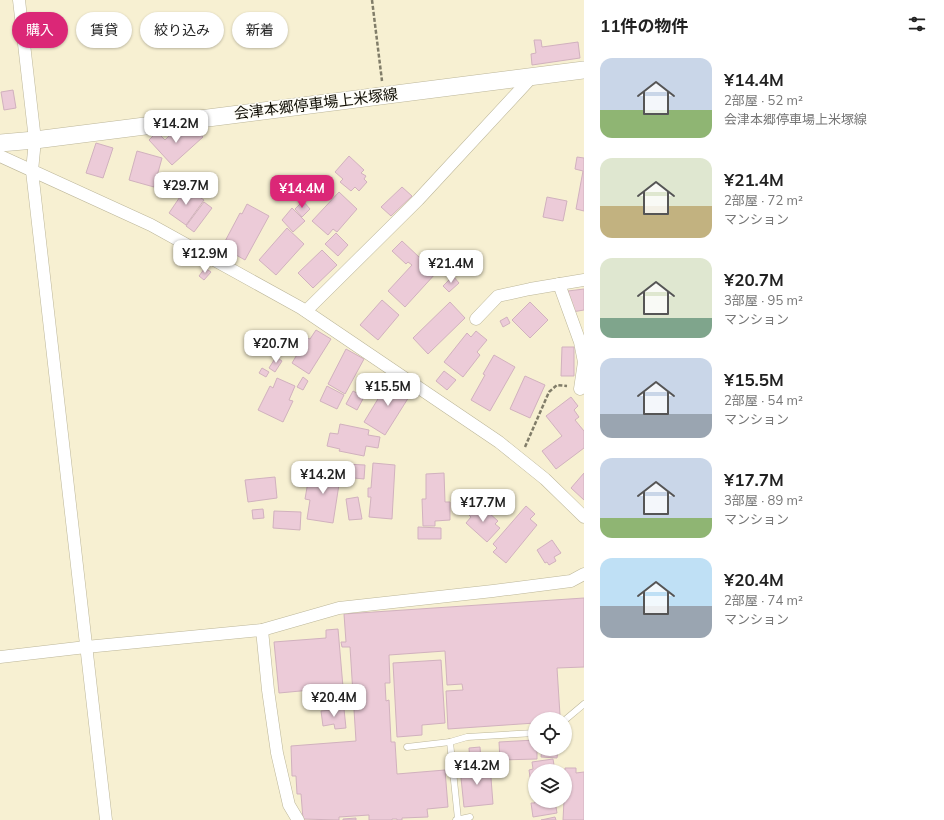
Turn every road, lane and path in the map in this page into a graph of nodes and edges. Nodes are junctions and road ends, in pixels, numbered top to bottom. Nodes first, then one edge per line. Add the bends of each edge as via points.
1 (19, 0) edge
2 (372, 0) edge
3 (584, 70) edge
4 (531, 78) junction
5 (384, 95) junction
6 (35, 140) junction
7 (0, 143) edge
8 (0, 156) edge
9 (32, 171) junction
10 (584, 280) edge
11 (559, 284) junction
12 (306, 311) junction
13 (476, 319) dead end
14 (580, 389) joint
15 (520, 459) junction
16 (584, 517) edge
17 (584, 574) edge
18 (262, 630) junction
19 (86, 647) junction
20 (0, 658) edge
21 (584, 704) edge
22 (572, 714) edge
23 (528, 733) edge
24 (450, 742) junction
25 (407, 747) dead end
26 (470, 817) dead end
27 (106, 820) edge
28 (298, 820) edge
29 (457, 820) edge

1 - 6 street
2 - 5 path
3 - 4 main road, 会津本郷停車場上米塚線
4 - 5 main road, 会津本郷停車場上米塚線
4 - 12 street via 418,200
5 - 6 main road, 会津本郷停車場上米塚線
6 - 7 main road, 会津本郷停車場上米塚線
6 - 9 street
8 - 9 street
9 - 12 street via 151,225
9 - 19 street
10 - 11 street
11 - 13 street via 498,296
11 - 14 street via 580,342 584,362
12 - 15 street via 499,442
14 - 15 path via 557,385 549,392
15 - 16 street
17 - 18 street via 571,581 339,608
18 - 19 street
18 - 28 street via 277,753 289,805
19 - 20 street
19 - 27 street
21 - 22 lane
23 - 24 lane via 467,737
24 - 25 lane
24 - 29 lane
26 - 29 lane

